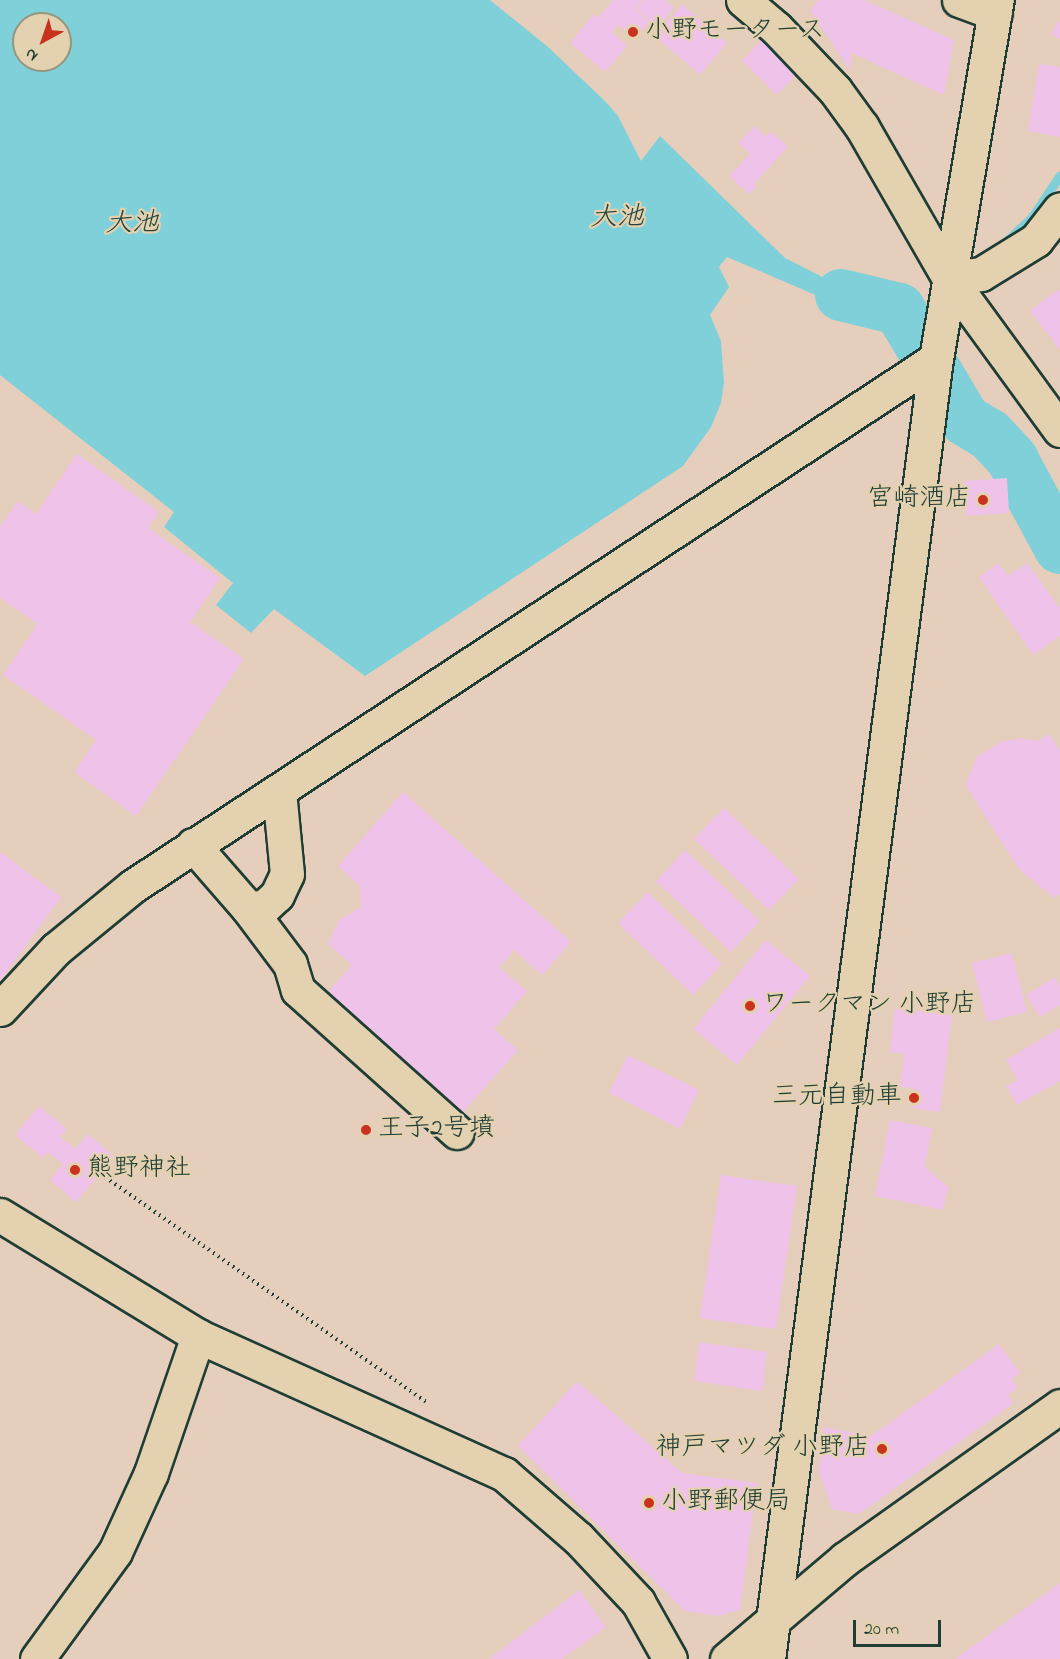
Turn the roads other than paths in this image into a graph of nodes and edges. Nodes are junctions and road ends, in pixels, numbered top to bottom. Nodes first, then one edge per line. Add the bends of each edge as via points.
1 (743, 0) edge
2 (958, 0) edge
3 (996, 6) edge
4 (1060, 209) edge
5 (949, 278) junction
6 (936, 359) junction
7 (1060, 430) edge
8 (279, 791) junction
9 (193, 845) junction
10 (248, 908) junction
11 (0, 1009) edge
12 (457, 1132) dead end
13 (0, 1215) edge
14 (198, 1336) junction
15 (1060, 1406) edge
16 (772, 1623) junction
17 (37, 1659) edge
18 (670, 1659) edge
19 (727, 1659) edge
20 (768, 1659) edge

1 - 5 street via 776,28 835,90 862,127
2 - 3 street
3 - 5 street
4 - 5 street via 1036,240 981,274
5 - 6 street
5 - 7 street
6 - 8 street
6 - 16 street
8 - 9 street
8 - 10 street via 287,874 277,895 264,907
9 - 10 street
9 - 11 street via 133,886 56,949
10 - 12 street via 290,964 298,990
13 - 14 street
14 - 17 street via 151,1473 115,1552
14 - 18 street via 504,1474 578,1538 638,1602
15 - 16 street via 845,1559
16 - 19 street
16 - 20 street

